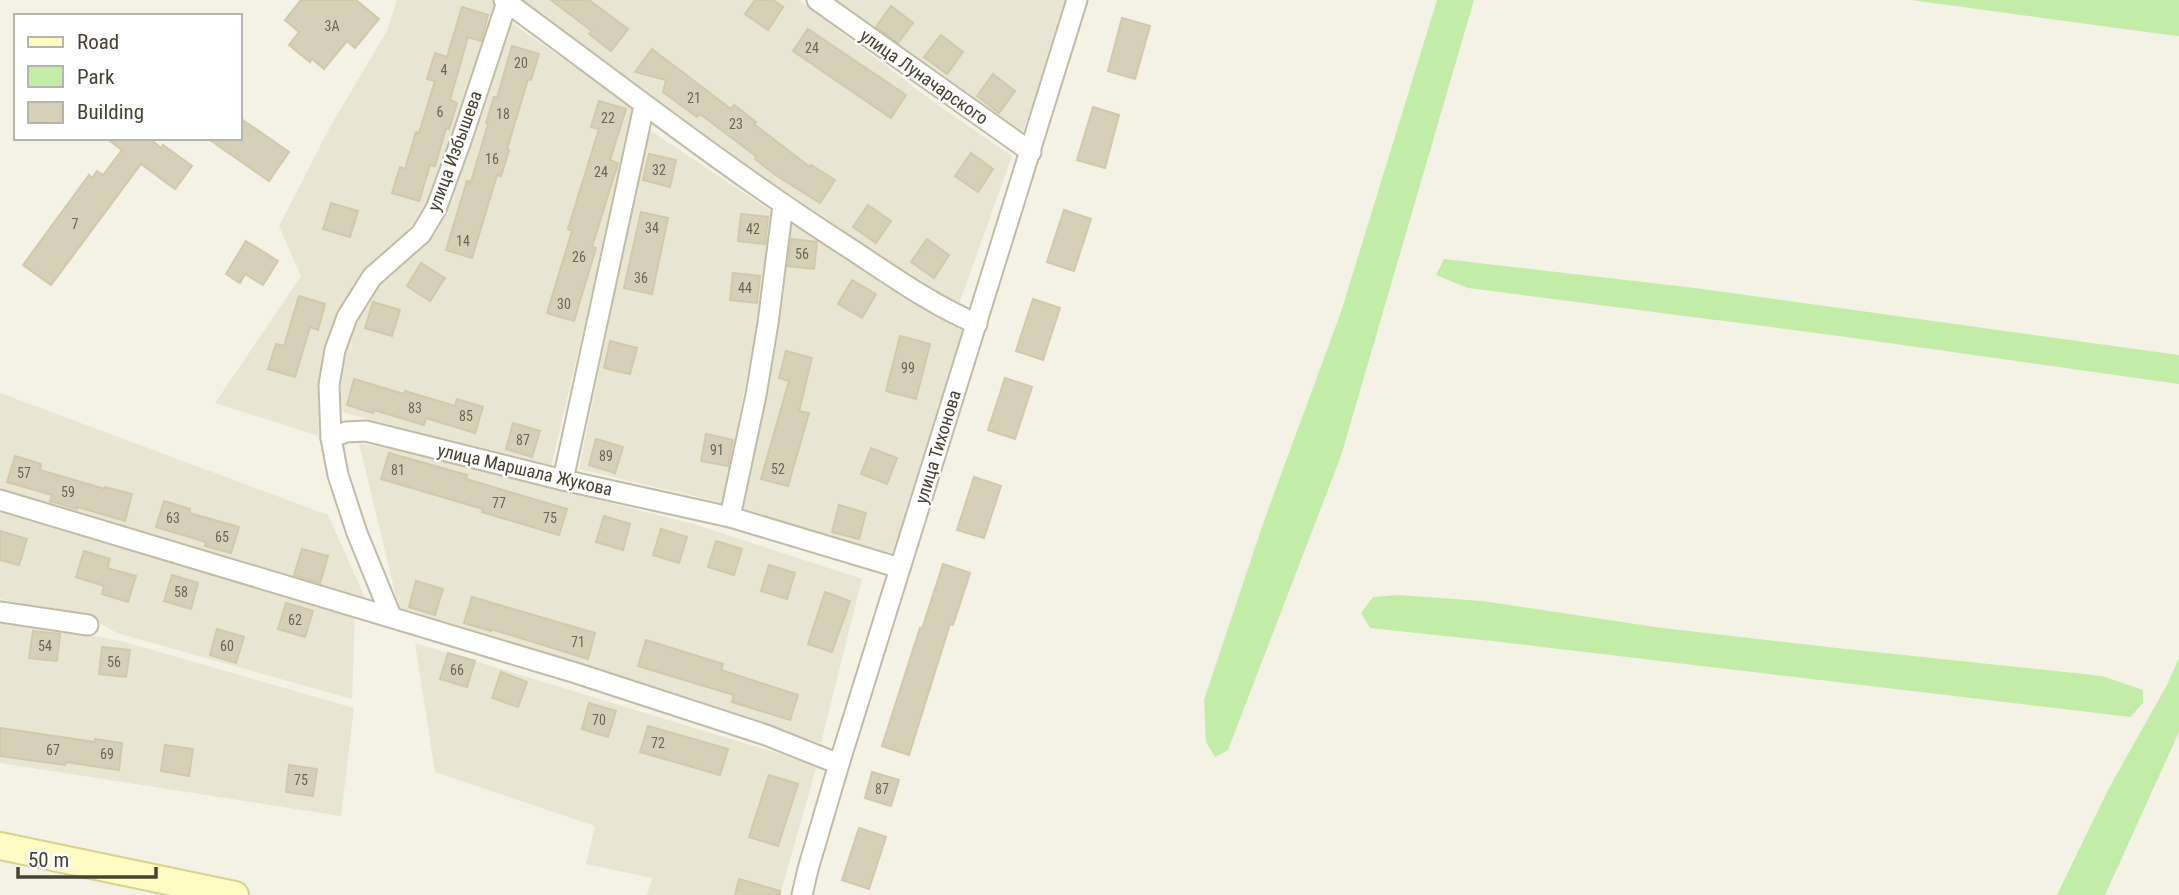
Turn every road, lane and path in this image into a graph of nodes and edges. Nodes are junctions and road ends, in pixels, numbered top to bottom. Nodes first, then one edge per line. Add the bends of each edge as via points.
1 (817, 0) edge
2 (1077, 0) edge
3 (505, 1) edge
4 (644, 106) junction
5 (1031, 152) junction
6 (783, 205) junction
7 (977, 324) junction
8 (331, 438) junction
9 (563, 480) junction
10 (0, 500) edge
11 (730, 517) junction
12 (901, 568) junction
13 (0, 612) edge
14 (391, 616) junction
15 (89, 625) dead end
16 (839, 764) junction
17 (0, 846) edge
18 (235, 895) edge
19 (802, 895) edge

1 - 5 street, улица Луначарского
2 - 5 street, улица Тихонова
3 - 4 street, улица Избышева
3 - 8 street, улица Избышева via 436,209 421,234 372,277 347,317 328,385
4 - 6 street, улица Избышева
4 - 9 street
5 - 7 street, улица Тихонова
6 - 7 street, улица Избышева via 929,300
6 - 11 street via 756,396
7 - 12 street, улица Тихонова
8 - 9 street, улица Маршала Жукова via 366,431
8 - 14 street via 346,505
9 - 11 street, улица Маршала Жукова
10 - 14 street
11 - 12 street, улица Маршала Жукова
12 - 16 street, улица Тихонова
13 - 15 street
14 - 16 street via 766,735
16 - 19 street, улица Тихонова
17 - 18 main road

